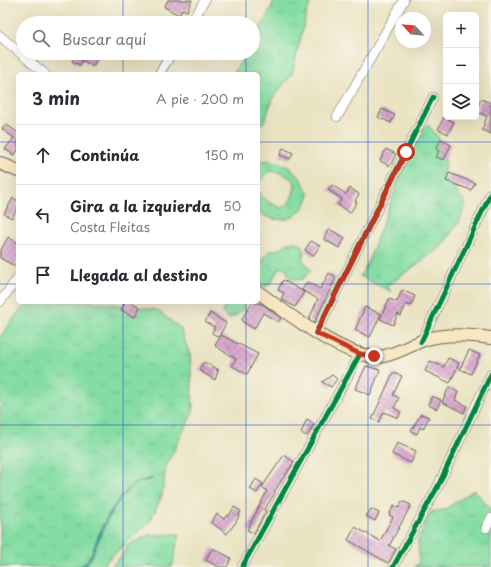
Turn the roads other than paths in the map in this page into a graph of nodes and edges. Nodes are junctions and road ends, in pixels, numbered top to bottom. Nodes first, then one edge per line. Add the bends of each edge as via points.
1 (205, 0) edge
2 (404, 0) edge
3 (195, 16) edge
4 (0, 36) edge
5 (16, 50) edge
6 (28, 60) edge
7 (168, 60) edge
8 (43, 72) edge
9 (160, 72) edge
10 (433, 97) dead end
11 (337, 117) dead end
12 (0, 163) edge
13 (16, 170) edge
14 (491, 193) edge
15 (16, 281) edge
16 (260, 293) edge
17 (0, 302) edge
18 (316, 333) junction
19 (491, 338) edge
20 (421, 342) junction
21 (360, 354) junction
22 (491, 374) edge
23 (491, 518) edge
24 (486, 528) dead end
25 (242, 567) edge
26 (393, 567) edge

1 - 3 street
2 - 11 street
4 - 5 street
6 - 8 street
7 - 9 street
10 - 18 street
12 - 13 main road
14 - 20 street
15 - 17 street
16 - 18 main road
18 - 21 main road
19 - 20 main road via 453,335
20 - 21 main road via 384,356
21 - 25 street
22 - 26 street via 437,488
23 - 24 street

